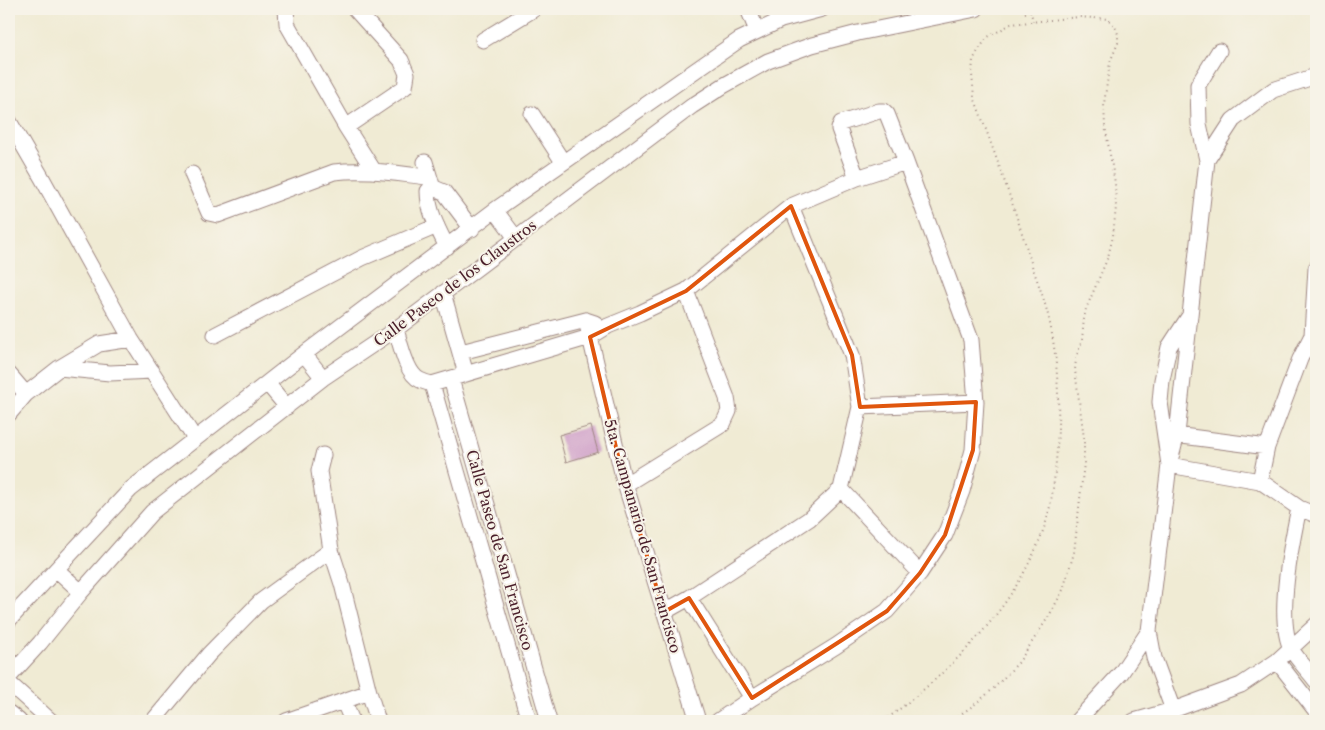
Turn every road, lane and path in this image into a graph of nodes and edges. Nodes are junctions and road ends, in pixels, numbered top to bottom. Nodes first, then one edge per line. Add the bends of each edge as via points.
1 (286, 9) edge
2 (355, 9) edge
3 (534, 9) edge
4 (748, 9) edge
5 (822, 9) edge
6 (976, 9) edge
7 (1023, 9) edge
8 (779, 14) edge
9 (511, 15) edge
10 (1032, 22) junction
11 (757, 31) junction
12 (483, 40) dead end
13 (1219, 50) dead end
14 (1316, 76) edge
15 (532, 114) dead end
16 (9, 121) edge
17 (346, 127) junction
18 (1207, 160) junction
19 (425, 162) dead end
20 (563, 162) junction
21 (906, 162) junction
22 (374, 171) junction
23 (192, 174) dead end
24 (857, 178) junction
25 (431, 182) junction
26 (791, 206) junction
27 (496, 210) junction
28 (437, 226) junction
29 (472, 229) junction
30 (516, 238) junction
31 (447, 247) junction
32 (1316, 268) edge
33 (686, 291) junction
34 (443, 293) junction
35 (1190, 316) junction
36 (586, 320) junction
37 (608, 326) junction
38 (396, 329) junction
39 (1314, 333) edge
40 (215, 335) dead end
41 (590, 337) junction
42 (131, 338) junction
43 (461, 352) junction
44 (304, 354) junction
45 (59, 368) junction
46 (152, 371) junction
47 (9, 374) edge
48 (466, 374) junction
49 (323, 378) junction
50 (451, 379) junction
51 (268, 383) junction
52 (432, 384) junction
53 (26, 394) junction
54 (976, 402) junction
55 (286, 407) junction
56 (860, 407) junction
57 (9, 414) edge
58 (1170, 434) junction
59 (195, 439) junction
60 (1267, 447) junction
61 (322, 455) dead end
62 (1169, 465) junction
63 (1260, 481) junction
64 (626, 484) junction
65 (840, 489) junction
66 (1298, 508) junction
67 (1316, 515) edge
68 (331, 550) junction
69 (504, 565) junction
70 (484, 569) junction
71 (57, 570) junction
72 (920, 573) junction
73 (81, 592) junction
74 (689, 598) junction
75 (664, 612) junction
76 (9, 620) edge
77 (1316, 625) edge
78 (1149, 631) junction
79 (1291, 649) junction
80 (1277, 661) junction
81 (9, 677) edge
82 (1316, 680) edge
83 (9, 683) edge
84 (369, 692) junction
85 (752, 698) junction
86 (344, 702) junction
87 (1173, 710) junction
88 (1316, 711) edge
89 (9, 713) edge
90 (19, 721) edge
91 (51, 721) edge
92 (152, 721) edge
93 (286, 721) edge
94 (352, 721) edge
95 (378, 721) edge
96 (528, 721) edge
97 (548, 721) edge
98 (698, 721) edge
99 (718, 721) edge
100 (884, 721) edge
101 (951, 721) edge
102 (1077, 721) edge
103 (1134, 721) edge

1 - 17 street via 287,24
2 - 17 street via 401,60 407,74 405,87
3 - 9 street
4 - 11 street
5 - 8 street
6 - 30 street, Calle Paseo de los Claustros via 858,33 768,61 692,106
7 - 10 path via 1024,13 1031,12
8 - 11 street
9 - 12 street
10 - 100 path via 1011,24 988,37 973,60 972,86 1049,320 1056,360 1058,404 1048,512 1033,555 1017,585 978,637 938,678
10 - 101 path via 1084,17 1108,20 1115,26 1118,44 1110,62 1104,104 1115,183 1113,236 1108,257 1086,309 1076,358 1084,463 1074,553 1063,590 1019,662 987,694
11 - 20 street via 739,40
13 - 18 street via 1198,85 1199,124
14 - 18 street via 1274,90 1233,120
15 - 20 street
16 - 42 street
17 - 22 street
18 - 35 street
19 - 25 street
20 - 27 street
21 - 24 street
21 - 24 street via 884,111 840,123 839,129
21 - 54 street via 971,340
22 - 23 street via 334,172 218,215 208,213
22 - 25 street
24 - 26 street
25 - 28 street via 428,200
25 - 29 street via 444,192
26 - 33 street
26 - 56 street via 852,355
27 - 29 street
27 - 30 street
28 - 31 street
28 - 40 street via 362,258
29 - 31 street
30 - 34 street, Calle Paseo de los Claustros
31 - 44 street
32 - 39 street
33 - 37 street
33 - 64 street via 727,398 729,411 723,424
34 - 38 street, Calle Paseo de los Claustros
34 - 43 street
35 - 58 street
35 - 58 street via 1169,347 1162,380 1160,402
36 - 37 street
36 - 41 street, 5ta. Campanario de San Francisco
36 - 43 street
37 - 41 street
38 - 49 street, Calle Paseo de los Claustros
38 - 52 street via 414,376
39 - 60 street via 1300,359
41 - 48 street
41 - 64 street, 5ta. Campanario de San Francisco
42 - 45 street via 99,344
42 - 46 street
43 - 48 street
44 - 49 street
44 - 51 street
45 - 46 street via 117,373
45 - 53 street
46 - 59 street
47 - 53 street
48 - 50 street
49 - 55 street, Calle Paseo de los Claustros
50 - 52 street
50 - 69 street, Calle Paseo de San Francisco
51 - 55 street
51 - 59 street
52 - 70 street, Calle Paseo de San Francisco
53 - 57 street
54 - 56 street
54 - 72 street via 973,450 962,491 945,536
55 - 73 street, Calle Paseo de los Claustros via 152,512
56 - 65 street
58 - 60 street
58 - 62 street
59 - 71 street via 132,489
60 - 63 street
61 - 68 street via 318,471
62 - 63 street
62 - 78 street
63 - 66 street
64 - 75 street, 5ta. Campanario de San Francisco
65 - 72 street
65 - 74 street via 809,519
66 - 67 street
66 - 79 street via 1285,601
68 - 84 street
68 - 92 street via 261,601
69 - 70 street
69 - 97 street, Calle Paseo de San Francisco
70 - 96 street, Calle Paseo de San Francisco
71 - 73 street
71 - 76 street
72 - 85 street via 887,611
73 - 81 street, Calle Paseo de los Claustros
74 - 75 street
74 - 85 street
75 - 98 street, 5ta. Campanario de San Francisco
77 - 79 street
78 - 87 street via 1154,658
78 - 102 street via 1121,672
79 - 80 street
79 - 82 street
80 - 87 street via 1241,685
80 - 88 street
83 - 91 street
84 - 86 street
84 - 95 street
85 - 99 street
86 - 93 street
86 - 94 street
87 - 103 street
89 - 90 street

